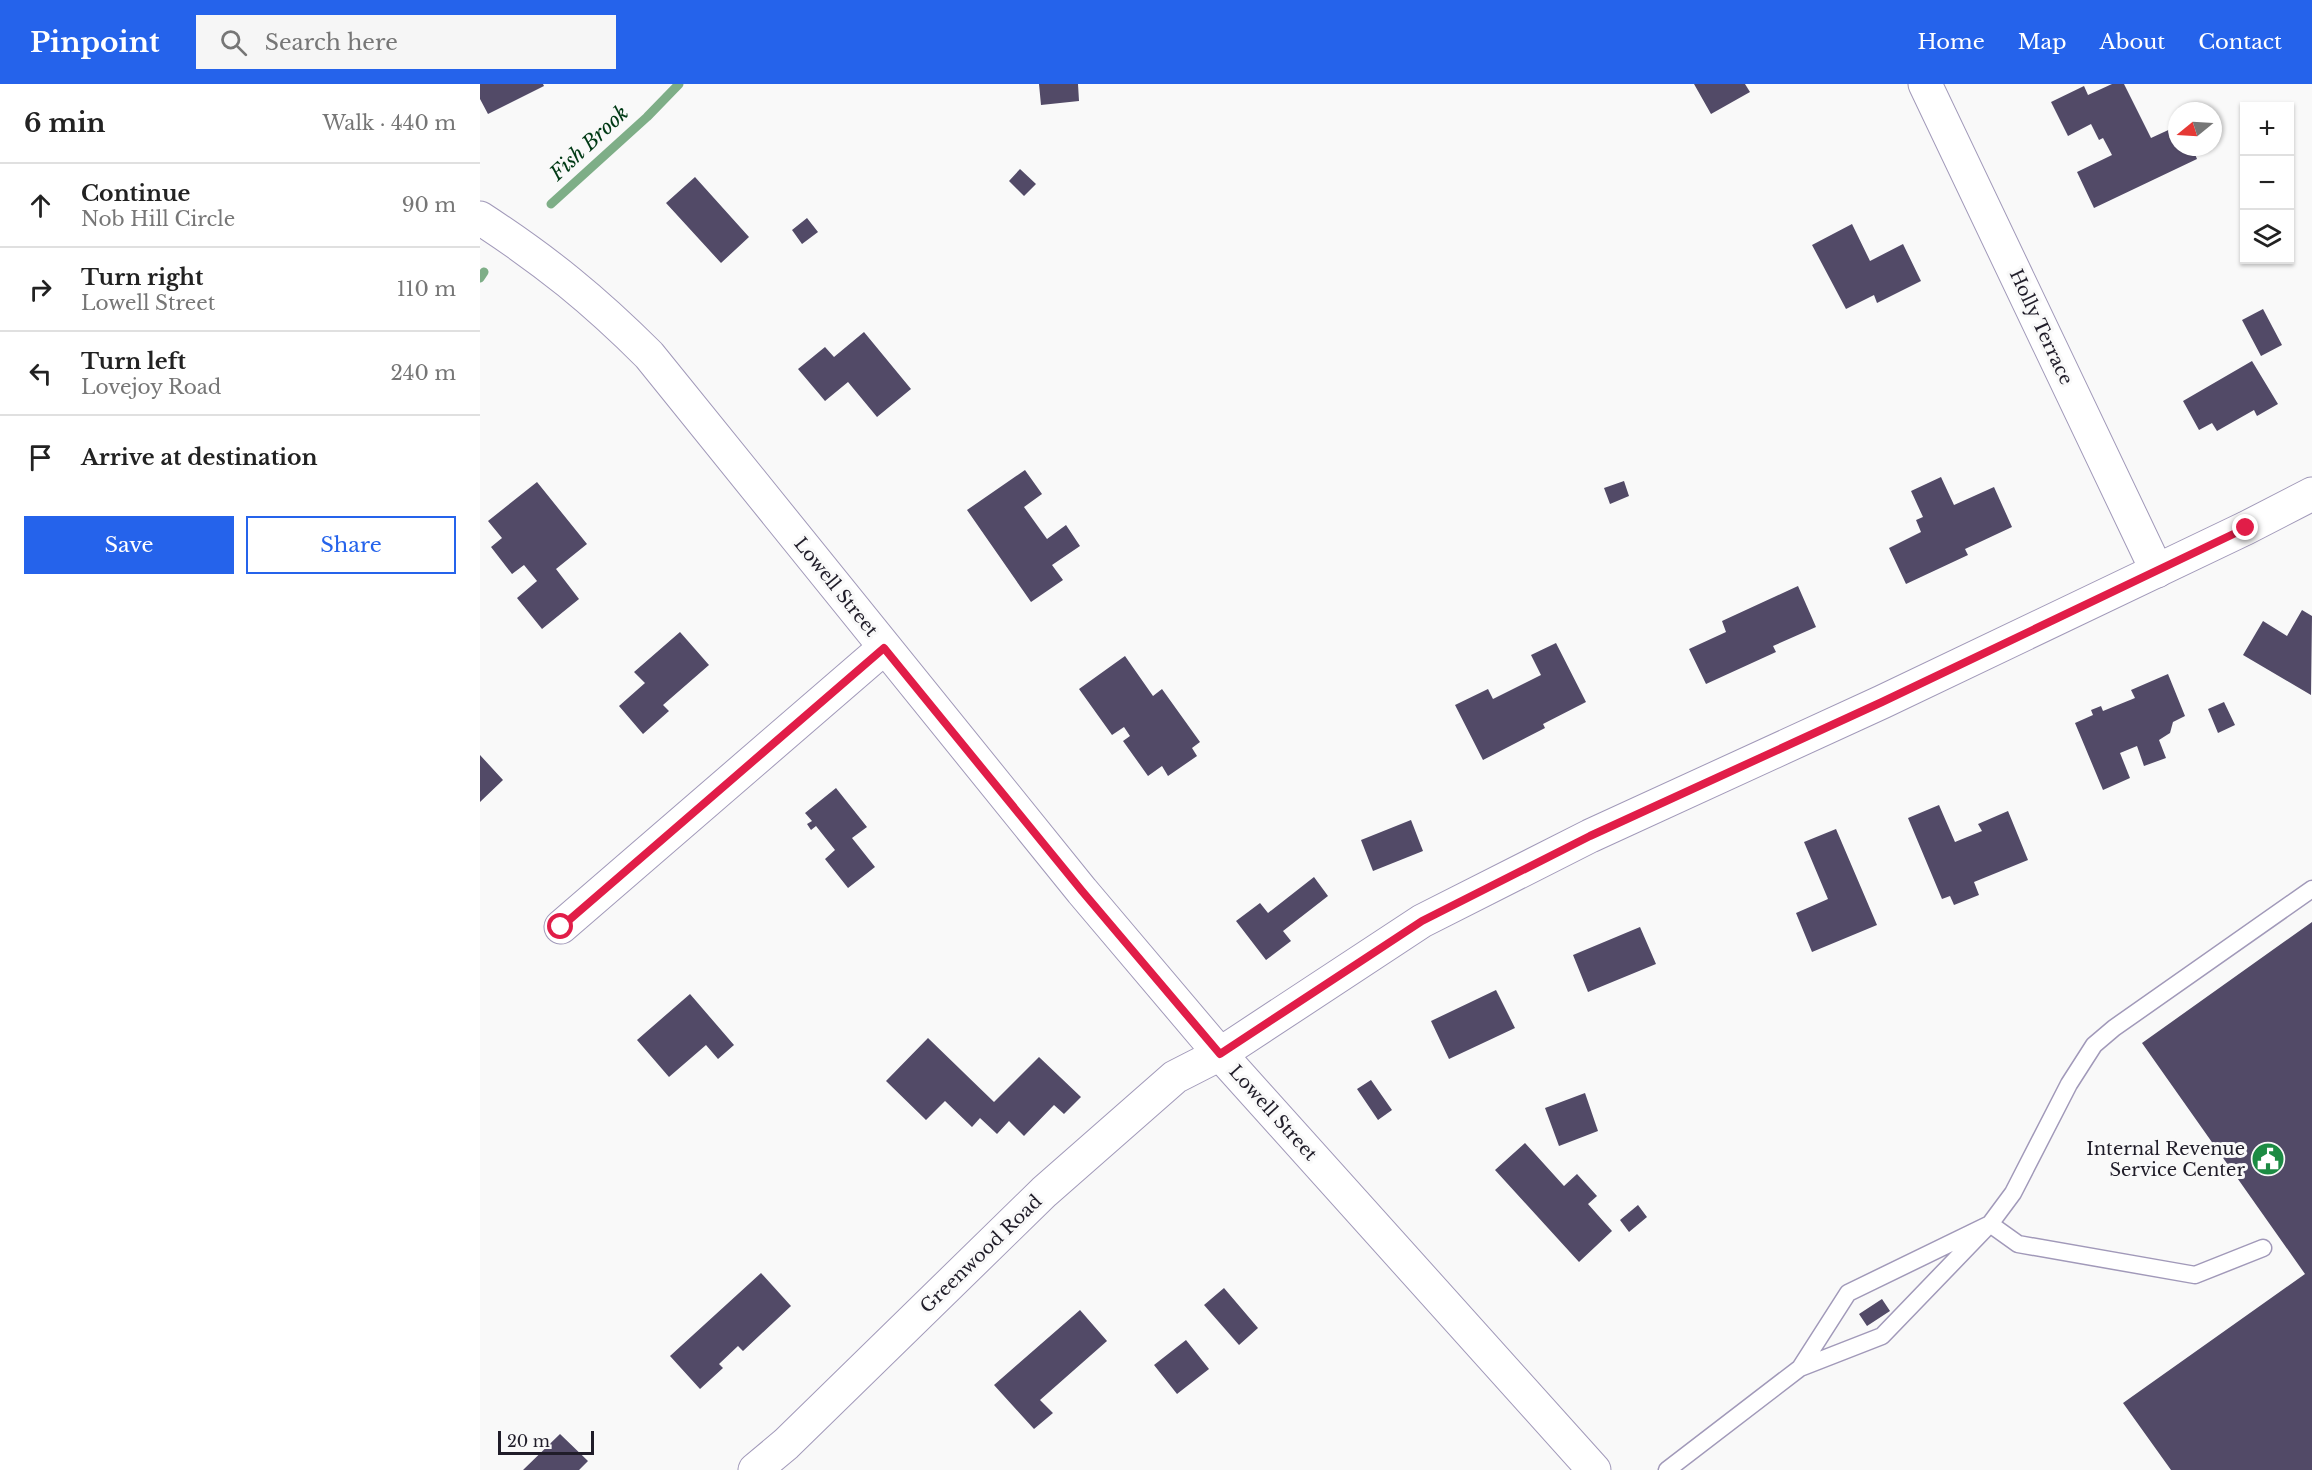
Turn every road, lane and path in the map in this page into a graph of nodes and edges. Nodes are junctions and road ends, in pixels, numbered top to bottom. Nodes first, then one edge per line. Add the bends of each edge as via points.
1 (1925, 84) edge
2 (480, 218) edge
3 (2312, 494) edge
4 (2157, 571) junction
5 (884, 648) junction
6 (2312, 889) edge
7 (561, 927) dead end
8 (1220, 1054) junction
9 (1989, 1224) junction
10 (2262, 1248) dead end
11 (1800, 1368) junction
12 (755, 1470) edge
13 (1594, 1470) edge
14 (1667, 1470) edge

1 - 4 main road, Holly Terrace
2 - 5 main road, Lowell Street via 537,255 598,304 649,355
3 - 4 main road, Greenwood Road
4 - 8 main road, Greenwood Road via 1590,836 1422,921
5 - 7 main road
5 - 8 main road, Lowell Street
6 - 9 lane via 2094,1045 2069,1084 2013,1193
8 - 12 main road, Greenwood Road via 1175,1077 1062,1177
8 - 13 main road, Lowell Street
9 - 10 lane via 2018,1244 2195,1275
9 - 11 lane via 1882,1336
9 - 11 lane via 1848,1293
11 - 14 lane

